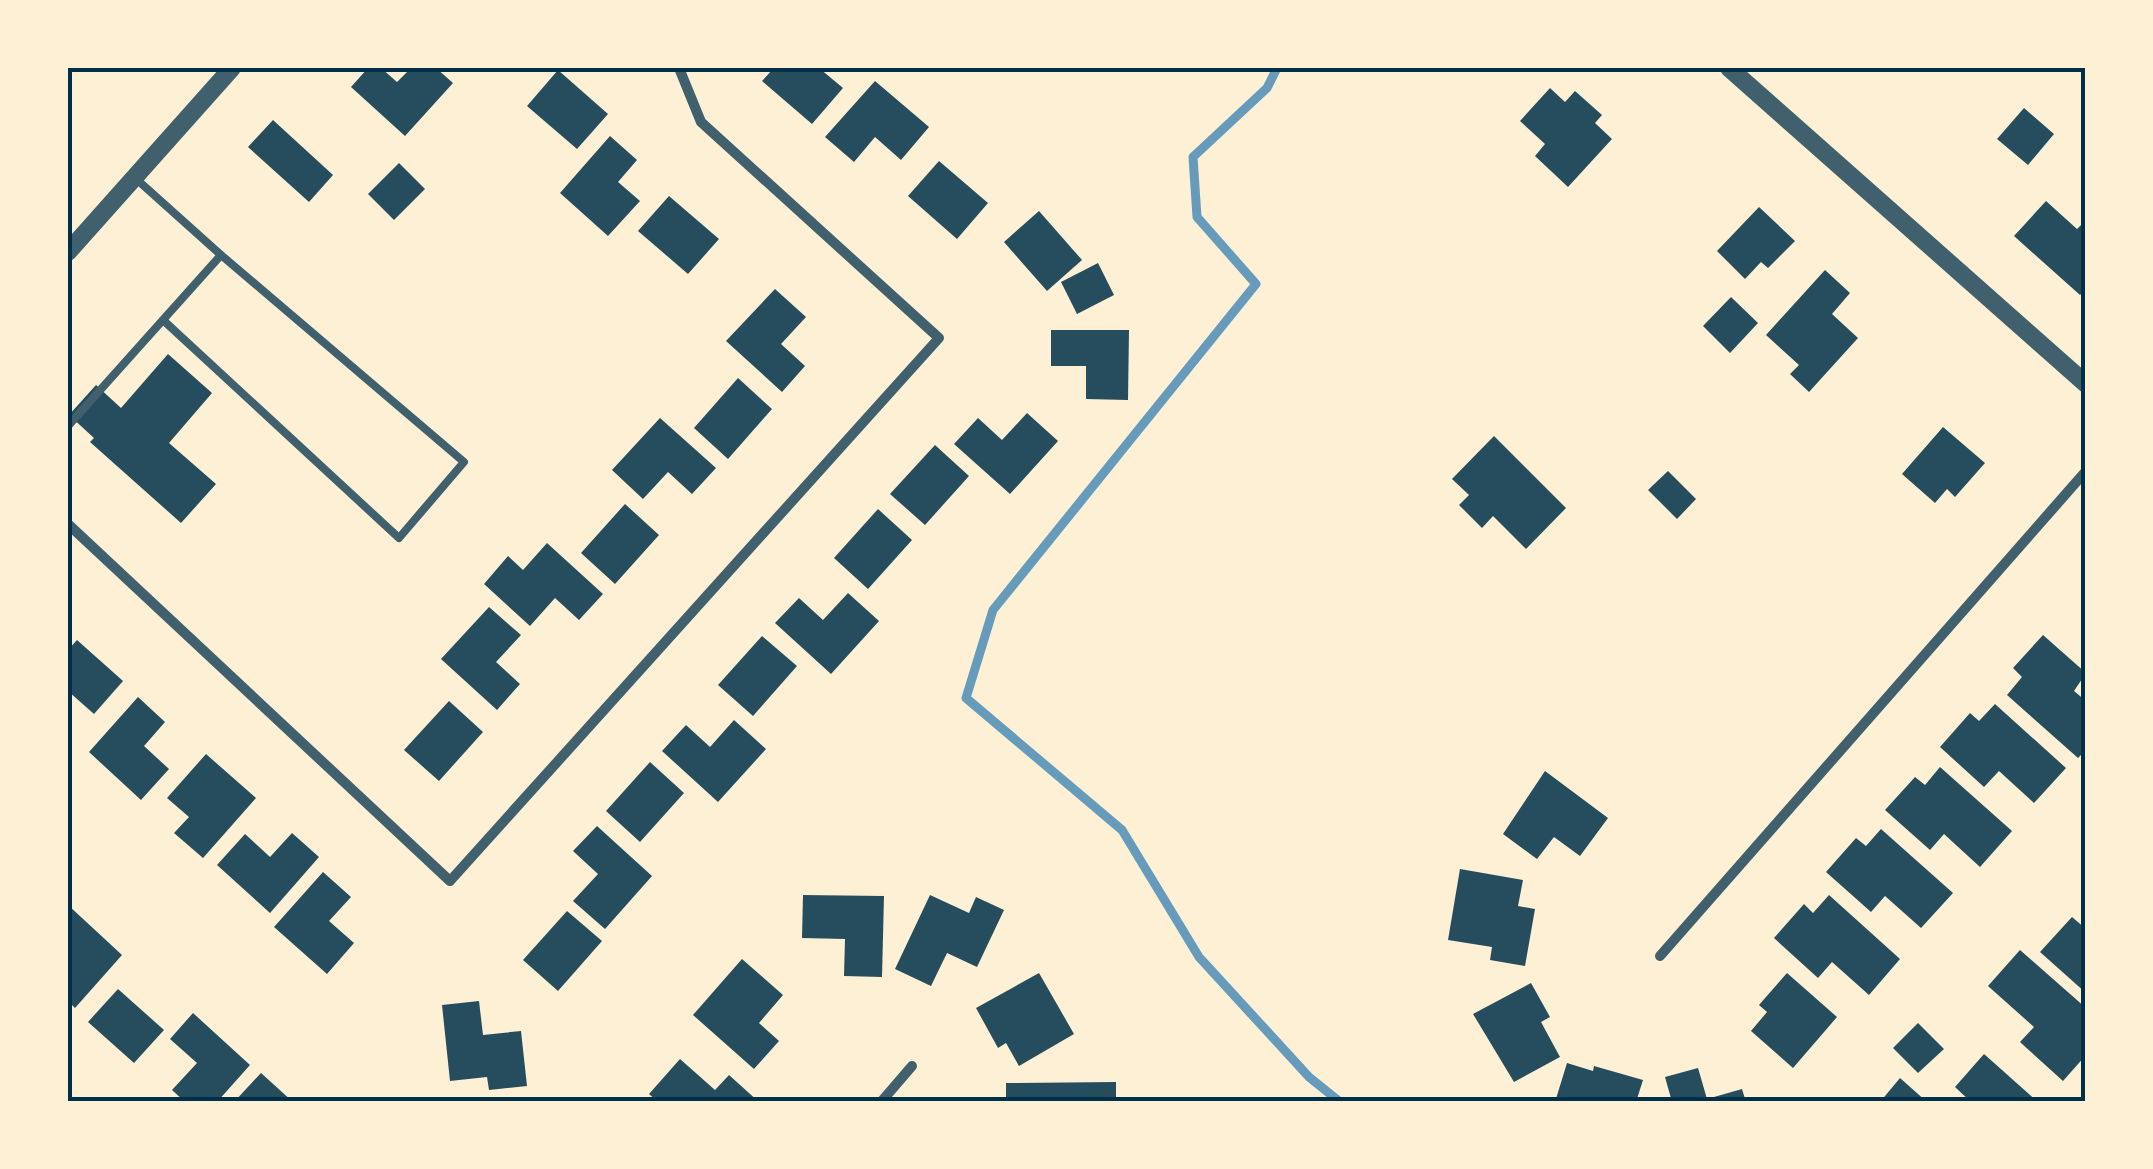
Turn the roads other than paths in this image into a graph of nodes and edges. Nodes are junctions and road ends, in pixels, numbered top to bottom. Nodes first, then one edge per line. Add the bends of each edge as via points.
1 (679, 68) edge
2 (1729, 68) edge
3 (229, 69) edge
4 (134, 177) junction
5 (68, 252) edge
6 (221, 255) junction
7 (163, 320) junction
8 (2086, 384) edge
9 (68, 426) edge
10 (2086, 471) edge
11 (68, 524) edge
12 (1660, 956) dead end
13 (912, 1066) dead end
14 (880, 1102) edge

1 - 11 street via 701,122 939,338 450,881
2 - 8 street
3 - 4 street
4 - 5 street
4 - 6 lane
6 - 7 lane
6 - 7 lane via 464,462 399,538
7 - 9 lane
10 - 12 street
13 - 14 street

